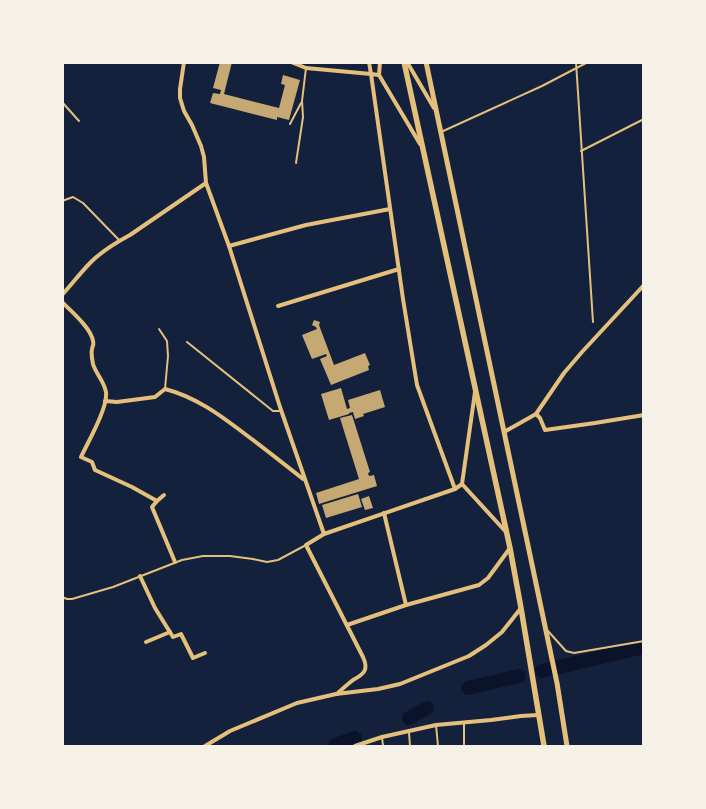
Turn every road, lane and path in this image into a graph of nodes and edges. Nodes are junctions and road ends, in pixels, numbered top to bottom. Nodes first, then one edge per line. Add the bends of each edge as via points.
1 (184, 62) edge
2 (290, 62) edge
3 (369, 62) edge
4 (380, 62) edge
5 (406, 62) edge
6 (426, 62) edge
7 (576, 62) edge
8 (588, 62) edge
9 (306, 68) junction
10 (575, 68) junction
11 (371, 74) junction
12 (379, 75) junction
13 (302, 101) junction
14 (62, 102) edge
15 (436, 112) junction
16 (644, 119) edge
17 (79, 120) dead end
18 (290, 124) dead end
19 (441, 132) junction
20 (423, 148) junction
21 (581, 150) junction
22 (296, 163) dead end
23 (206, 183) junction
24 (62, 200) edge
25 (390, 209) junction
26 (120, 241) junction
27 (229, 246) junction
28 (399, 270) junction
29 (644, 285) edge
30 (62, 294) edge
31 (62, 302) edge
32 (278, 306) dead end
33 (593, 322) dead end
34 (159, 329) dead end
35 (186, 342) dead end
36 (476, 388) junction
37 (165, 389) junction
38 (105, 401) junction
39 (281, 411) junction
40 (536, 414) junction
41 (644, 415) edge
42 (504, 432) junction
43 (305, 481) junction
44 (462, 484) junction
45 (455, 489) junction
46 (164, 495) dead end
47 (156, 501) junction
48 (384, 513) junction
49 (506, 533) junction
50 (324, 534) junction
51 (306, 545) junction
52 (510, 548) junction
53 (175, 562) junction
54 (140, 576) junction
55 (62, 597) edge
56 (406, 605) junction
57 (521, 608) junction
58 (347, 625) junction
59 (544, 626) junction
60 (170, 632) junction
61 (644, 641) edge
62 (146, 642) dead end
63 (205, 653) dead end
64 (336, 694) junction
65 (538, 715) junction
66 (464, 723) junction
67 (436, 725) junction
68 (408, 730) junction
69 (382, 737) junction
70 (205, 746) edge
71 (357, 746) edge
72 (383, 746) edge
73 (410, 746) edge
74 (438, 746) edge
75 (464, 746) edge
76 (544, 746) edge
77 (567, 746) edge

1 - 23 street via 180,98 201,146
2 - 9 street
3 - 11 street
4 - 12 street
5 - 15 street
5 - 20 main road
6 - 15 street
7 - 10 lane
8 - 10 lane
9 - 11 street
9 - 13 lane
10 - 19 lane
10 - 21 lane
11 - 12 street
11 - 25 street
12 - 20 street
13 - 18 lane
13 - 22 lane via 303,117
14 - 17 lane
15 - 19 street
16 - 21 lane
19 - 42 street
20 - 36 main road
21 - 33 lane
23 - 26 street
23 - 27 street
24 - 26 lane via 74,197 83,203
25 - 27 street via 306,225
25 - 28 street
26 - 30 street via 91,262
27 - 39 street
28 - 32 street
28 - 45 street via 417,385
29 - 40 street via 564,373
31 - 38 street via 93,339 92,357 106,391
34 - 37 lane via 167,340
35 - 39 lane via 274,411
36 - 44 street
36 - 49 main road
37 - 38 street via 155,397
37 - 43 street via 200,402
38 - 47 street via 81,457 92,462 95,470
39 - 43 street
40 - 41 street via 545,430
40 - 42 street
42 - 59 street
43 - 50 street
44 - 45 street
44 - 49 street
45 - 48 street
46 - 47 street
47 - 53 street via 152,507
48 - 50 street
48 - 56 street
49 - 52 main road
50 - 51 street
51 - 53 lane via 278,560 267,562 204,556
51 - 58 street
52 - 56 street via 480,585
52 - 57 main road
53 - 54 lane
54 - 55 lane via 79,597
54 - 60 street
56 - 58 street
57 - 64 street via 502,632 469,656 400,684
57 - 65 main road
58 - 64 street via 365,667 360,677
59 - 61 lane via 566,651 574,653
59 - 77 street
60 - 62 street
60 - 63 street via 173,637 181,634 193,658
64 - 70 street via 297,703
65 - 66 street
65 - 76 main road
66 - 67 street
66 - 75 lane
67 - 68 street
67 - 74 lane
68 - 69 street
68 - 73 lane
69 - 71 street
69 - 72 lane

